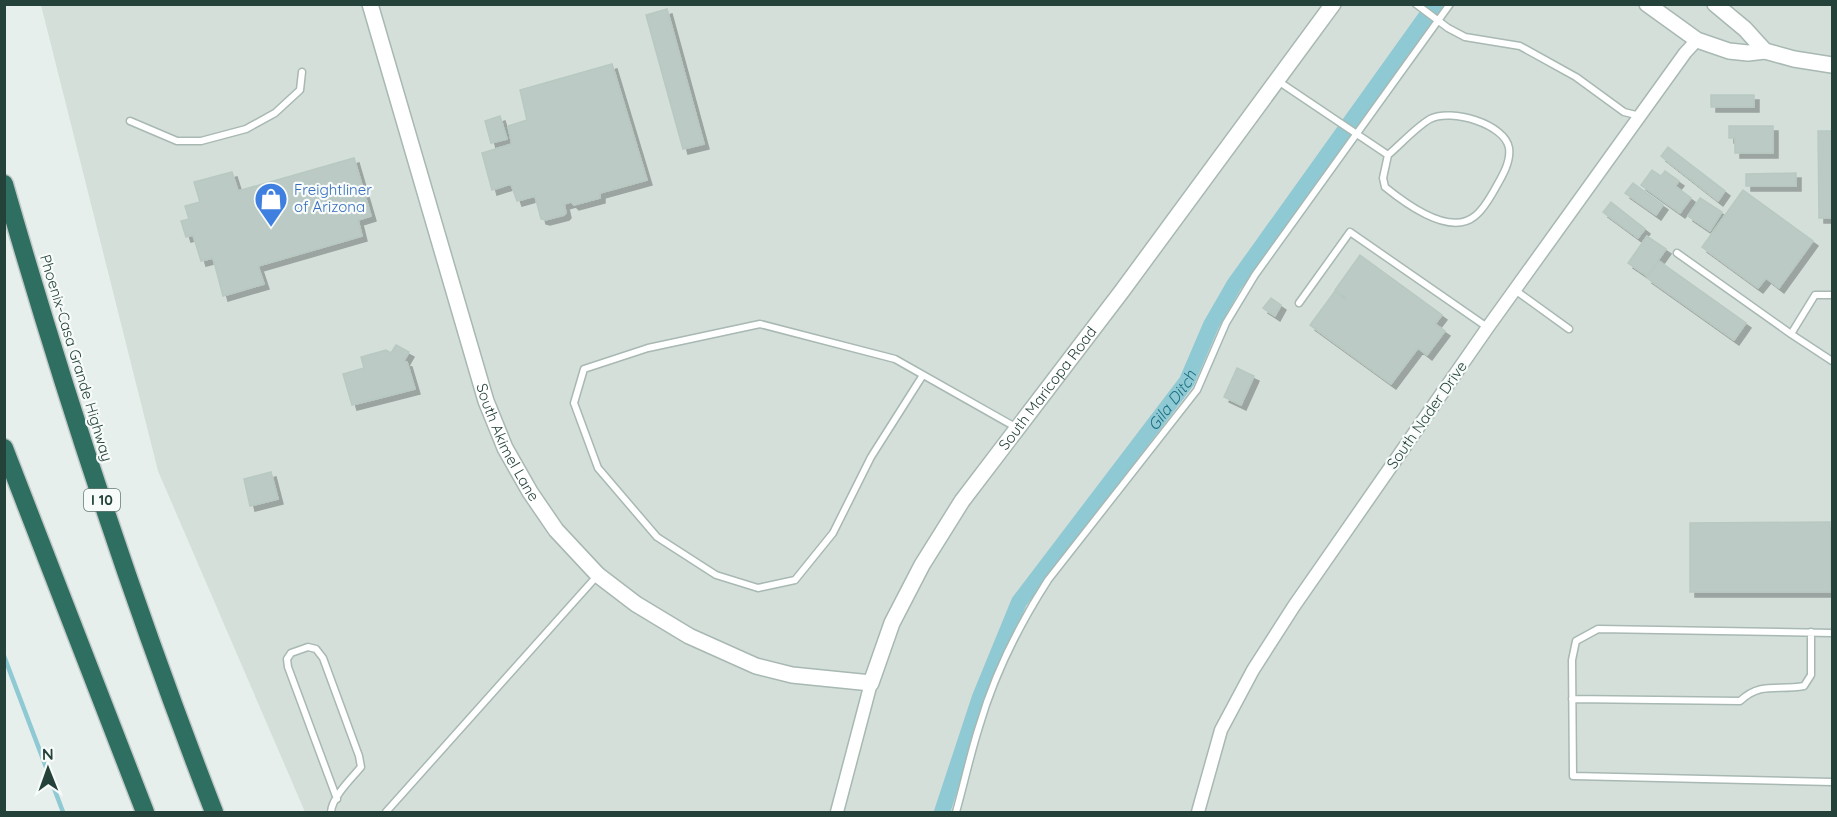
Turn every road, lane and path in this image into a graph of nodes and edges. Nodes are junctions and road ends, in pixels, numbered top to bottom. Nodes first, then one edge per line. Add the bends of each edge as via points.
1 (370, 4) edge
2 (1334, 4) edge
3 (1450, 4) edge
4 (1647, 4) edge
5 (1714, 4) edge
6 (1418, 5) edge
7 (1438, 21) junction
8 (1697, 40) junction
9 (1765, 51) junction
10 (1833, 65) edge
11 (302, 72) dead end
12 (1278, 81) junction
13 (1640, 116) junction
14 (130, 121) dead end
15 (1356, 135) junction
16 (1388, 155) junction
17 (4, 184) edge
18 (1677, 253) dead end
19 (1515, 290) junction
20 (1833, 295) edge
21 (1299, 303) dead end
22 (1488, 327) junction
23 (1569, 328) dead end
24 (1791, 334) junction
25 (1833, 361) edge
26 (923, 375) junction
27 (1018, 428) junction
28 (4, 448) edge
29 (598, 575) junction
30 (1811, 632) junction
31 (1833, 633) edge
32 (871, 683) junction
33 (1572, 699) junction
34 (1833, 782) edge
35 (337, 799) junction
36 (145, 813) edge
37 (214, 813) edge
38 (331, 813) edge
39 (386, 813) edge
40 (837, 813) edge
41 (957, 813) edge
42 (1198, 813) edge

1 - 29 street, South Akimel Lane via 486,401 505,448 530,492 556,530
2 - 12 street, South Maricopa Road
3 - 7 lane
4 - 8 street
5 - 9 street
6 - 7 lane
7 - 13 lane via 1465,37 1520,46 1576,77 1624,111
7 - 15 lane
8 - 9 street via 1729,51
8 - 13 street, South Nader Drive
9 - 10 street
11 - 14 lane via 300,90 275,113 246,129 201,141 177,141
12 - 15 lane
12 - 27 street, South Maricopa Road
13 - 19 street, South Nader Drive
15 - 16 lane
15 - 41 lane via 1255,275 1236,306 1197,390 1034,602 1009,650 979,725
16 - 16 lane via 1430,119 1444,115 1464,115 1488,126 1509,146 1503,175 1476,216 1452,224 1434,219 1385,187
17 - 37 highway, Phoenix-Casa Grande Highway / I 10 via 104,507
18 - 24 lane
19 - 22 street, South Nader Drive
19 - 23 lane
20 - 24 lane via 1815,295
21 - 22 lane via 1350,232
22 - 42 street, South Nader Drive via 1253,670 1221,730
24 - 25 lane
26 - 26 lane via 894,359 760,324 648,348 584,369 574,403 598,468 657,537 716,575 758,588 795,580 833,533 871,457
26 - 27 lane
27 - 32 street, South Maricopa Road via 962,501 922,565 892,623
28 - 36 highway
29 - 32 street, South Akimel Lane via 689,636 756,666 792,675
29 - 39 lane
30 - 31 lane
30 - 33 lane via 1811,675 1804,686 1760,688 1740,701
30 - 33 lane via 1598,629 1576,641
32 - 40 street, South Maricopa Road
33 - 34 lane via 1573,776
35 - 35 lane via 288,667 291,653 308,647 323,658 359,756 361,767
35 - 38 lane

